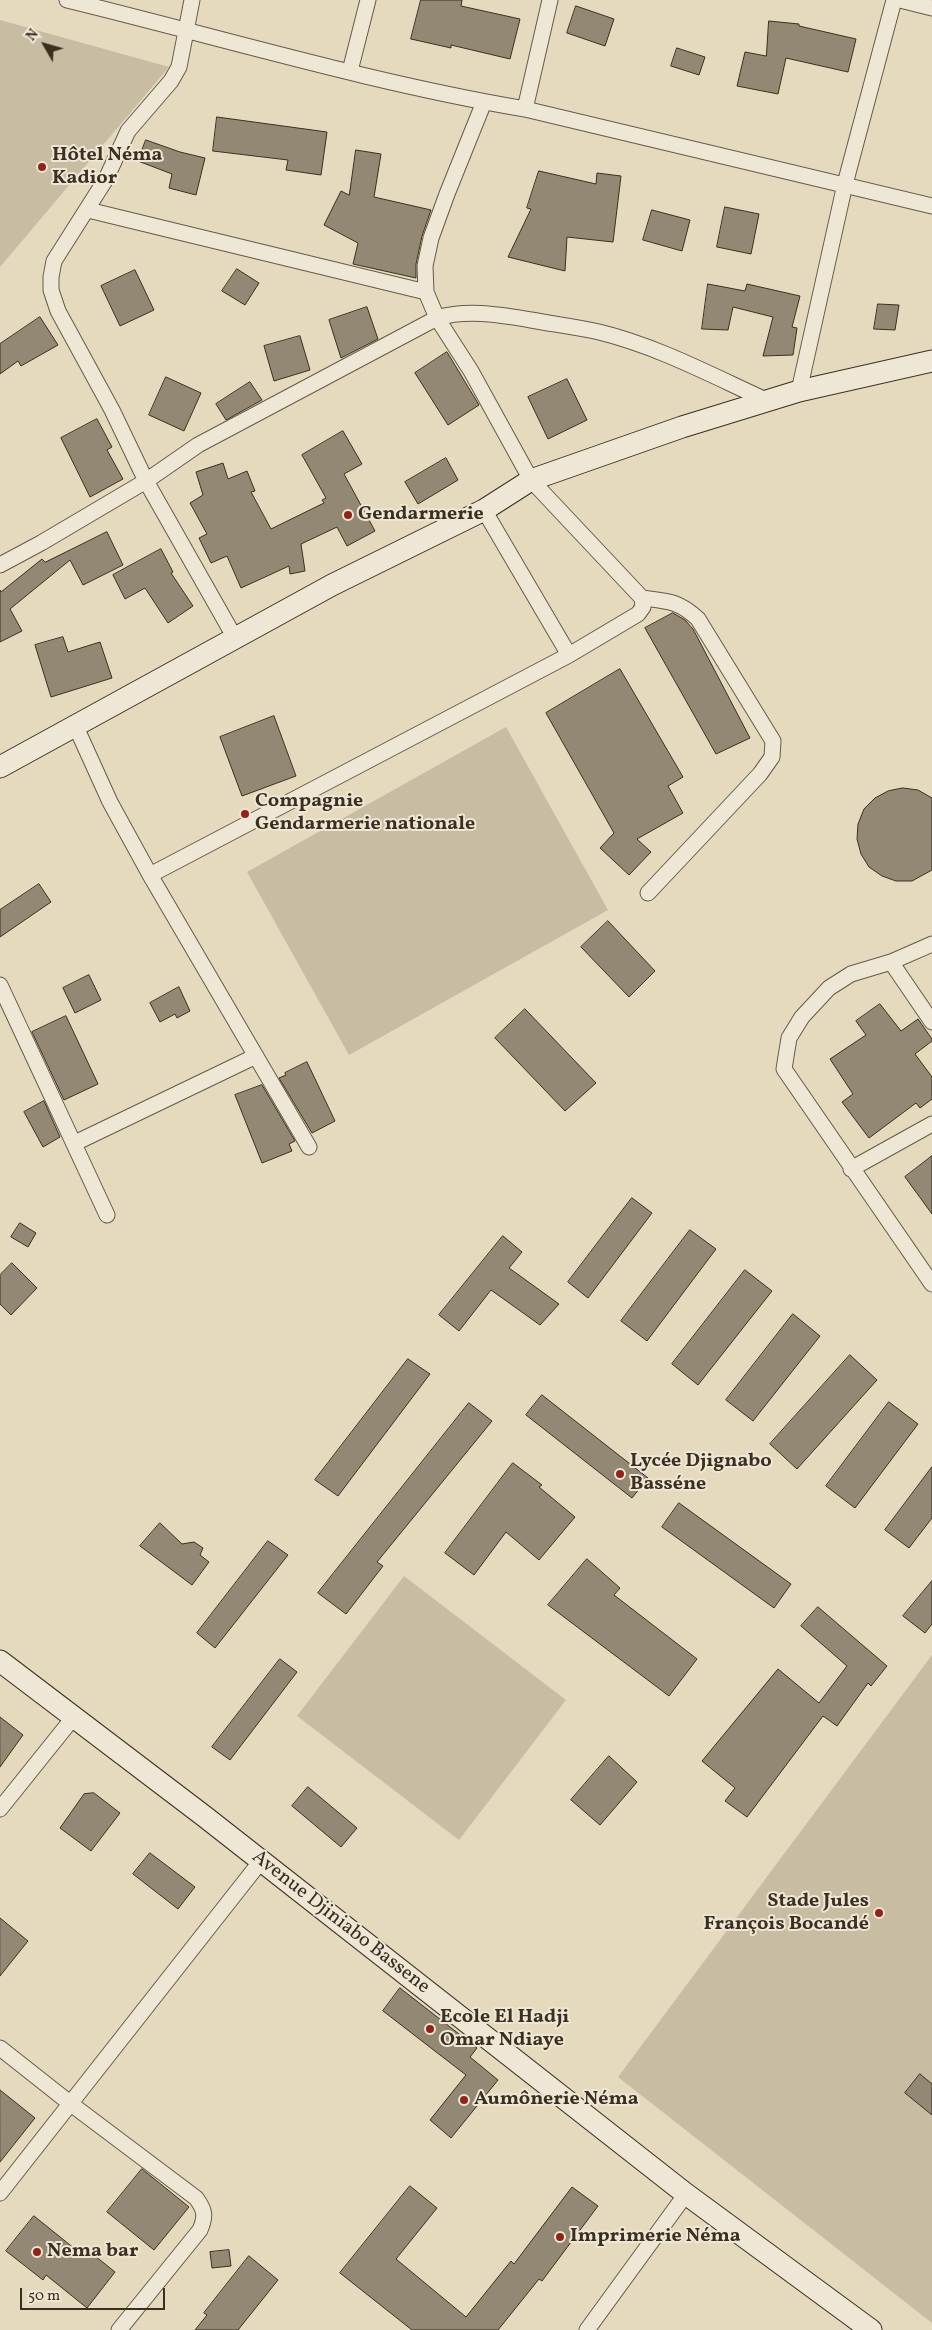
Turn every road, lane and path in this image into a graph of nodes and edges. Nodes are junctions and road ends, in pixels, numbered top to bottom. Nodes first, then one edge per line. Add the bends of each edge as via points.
1 (67, 0) edge
2 (192, 0) edge
3 (368, 0) edge
4 (550, 0) edge
5 (894, 0) edge
6 (900, 0) edge
7 (932, 8) edge
8 (185, 29) junction
9 (350, 71) junction
10 (484, 102) junction
11 (525, 109) junction
12 (845, 184) junction
13 (932, 206) edge
14 (88, 210) junction
15 (426, 292) junction
16 (437, 318) junction
17 (932, 360) edge
18 (799, 391) junction
19 (768, 401) junction
20 (531, 480) junction
21 (146, 481) junction
22 (484, 510) junction
23 (0, 565) edge
24 (642, 598) junction
25 (235, 638) junction
26 (569, 655) junction
27 (76, 727) junction
28 (0, 767) edge
29 (150, 875) junction
30 (648, 893) dead end
31 (932, 944) edge
32 (891, 962) junction
33 (0, 985) edge
34 (932, 1022) edge
35 (256, 1056) junction
36 (932, 1124) edge
37 (75, 1143) junction
38 (308, 1148) dead end
39 (851, 1169) junction
40 (107, 1215) dead end
41 (932, 1284) edge
42 (0, 1661) edge
43 (73, 1718) junction
44 (0, 1809) edge
45 (261, 1861) junction
46 (0, 2048) edge
47 (71, 2104) junction
48 (0, 2193) edge
49 (686, 2194) junction
50 (119, 2330) edge
51 (587, 2330) edge
52 (871, 2330) edge

1 - 8 street
2 - 8 street
3 - 9 street
4 - 11 street
5 - 12 street
6 - 7 street
8 - 9 street
8 - 14 street via 178,67 171,81 128,131
9 - 10 street
10 - 11 street
10 - 15 street via 431,238 425,266
11 - 12 street
12 - 13 street
12 - 18 street
14 - 15 street
14 - 21 street via 54,261 52,290 58,311
15 - 16 street
16 - 19 street via 468,312 599,332 665,355
16 - 20 street
16 - 21 street via 198,445
17 - 18 main road
18 - 19 main road
19 - 20 main road via 682,427
20 - 22 main road
20 - 24 street
21 - 23 street
21 - 25 street
22 - 25 main road via 332,585
22 - 26 street
24 - 26 street via 643,607 638,614
24 - 30 street via 670,601 685,607 698,620 774,741 772,757 760,774
25 - 27 main road
26 - 29 street
27 - 28 main road
27 - 29 street via 110,802
29 - 35 street
31 - 32 street
32 - 34 street
32 - 39 street via 851,974 829,988 802,1017 789,1038 784,1069
33 - 37 street
35 - 37 street
35 - 38 street
36 - 39 street
37 - 40 street
39 - 41 street
42 - 43 main road, Avenue Djiniabo Bassene
43 - 44 street
43 - 45 main road, Avenue Djiniabo Bassene
45 - 47 street
45 - 49 main road, Avenue Djiniabo Bassene
46 - 47 street
47 - 48 street
47 - 50 street via 196,2198 203,2207 205,2218 200,2230
49 - 51 street
49 - 52 main road, Avenue Djiniabo Bassene

